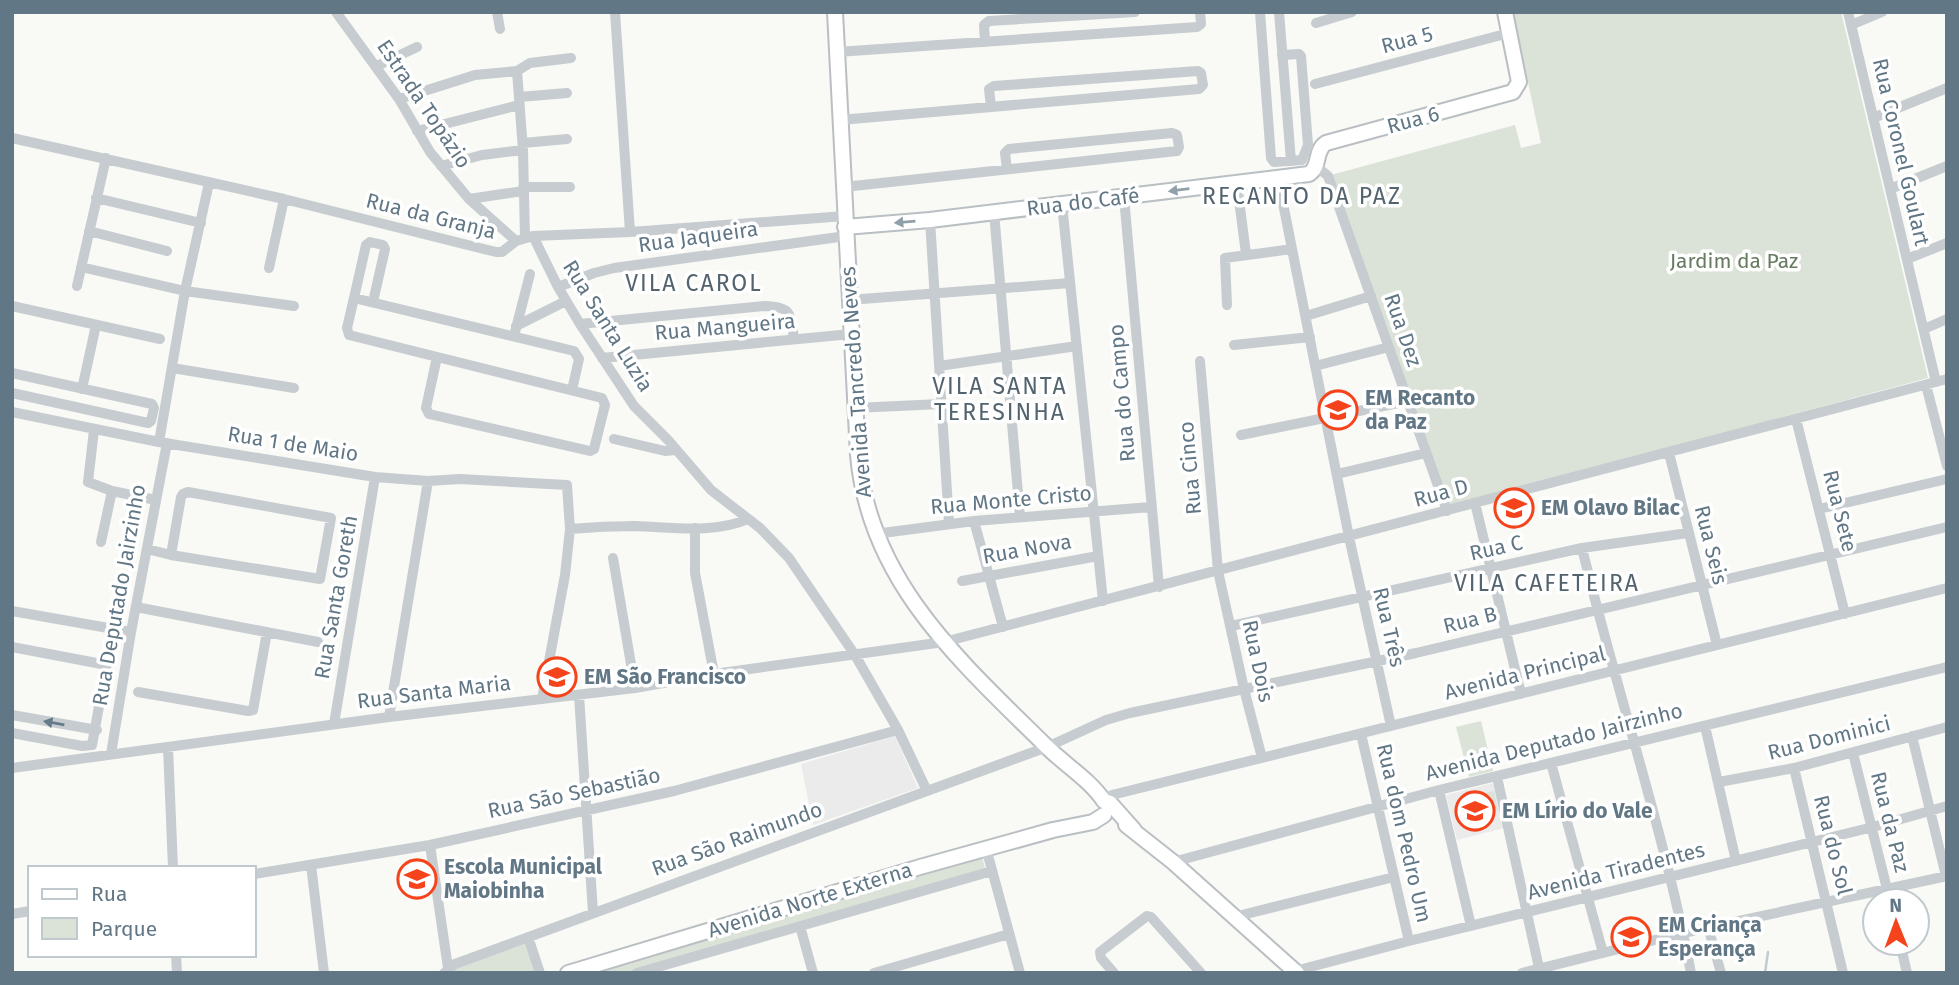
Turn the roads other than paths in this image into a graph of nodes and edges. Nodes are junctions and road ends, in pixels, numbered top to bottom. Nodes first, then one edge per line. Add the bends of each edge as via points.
1 (336, 12) edge
2 (497, 12) edge
3 (615, 12) edge
4 (835, 12) edge
5 (844, 12) edge
6 (1135, 12) edge
7 (1200, 12) edge
8 (1260, 12) edge
9 (1279, 12) edge
10 (1353, 12) edge
11 (1505, 12) edge
12 (1848, 12) edge
13 (1882, 12) edge
14 (1316, 23) dead end
15 (1851, 25) junction
16 (500, 29) dead end
17 (1509, 33) junction
18 (985, 41) junction
19 (417, 47) dead end
20 (837, 52) junction
21 (1282, 55) junction
22 (571, 58) dead end
23 (377, 66) junction
24 (517, 71) junction
25 (1315, 84) dead end
26 (1947, 88) edge
27 (567, 93) dead end
28 (399, 99) junction
29 (519, 101) junction
30 (991, 107) junction
31 (1873, 118) junction
32 (841, 120) junction
33 (417, 131) junction
34 (12, 138) edge
35 (567, 139) dead end
36 (523, 146) junction
37 (106, 158) junction
38 (1291, 161) junction
39 (441, 166) junction
40 (1316, 166) junction
41 (1947, 166) edge
42 (1007, 169) junction
43 (1279, 178) junction
44 (209, 183) junction
45 (1237, 184) junction
46 (570, 187) dead end
47 (844, 187) junction
48 (523, 189) junction
49 (1890, 189) junction
50 (1124, 197) junction
51 (96, 198) junction
52 (284, 199) junction
53 (469, 200) junction
54 (1062, 204) junction
55 (993, 212) junction
56 (930, 220) junction
57 (201, 223) junction
58 (845, 226) junction
59 (89, 232) junction
60 (630, 232) junction
61 (525, 238) junction
62 (1947, 243) edge
63 (1292, 248) junction
64 (167, 251) dead end
65 (1246, 254) junction
66 (1907, 259) junction
67 (81, 267) junction
68 (269, 268) dead end
69 (530, 274) dead end
70 (1070, 284) junction
71 (77, 286) dead end
72 (558, 287) junction
73 (1000, 290) junction
74 (185, 291) junction
75 (934, 295) junction
76 (1371, 296) junction
77 (354, 298) junction
78 (849, 300) junction
79 (566, 301) junction
80 (373, 302) junction
81 (1227, 304) dead end
82 (12, 306) edge
83 (294, 306) dead end
84 (1306, 316) junction
85 (1947, 319) edge
86 (580, 324) junction
87 (96, 325) junction
88 (1923, 329) junction
89 (515, 331) junction
90 (851, 334) junction
91 (1310, 337) junction
92 (160, 339) dead end
93 (794, 339) junction
94 (1234, 345) dead end
95 (1077, 346) junction
96 (1389, 347) junction
97 (1006, 356) junction
98 (438, 357) junction
99 (602, 358) junction
100 (1200, 361) dead end
101 (939, 366) junction
102 (1315, 366) junction
103 (172, 368) junction
104 (12, 373) edge
105 (1936, 382) edge
106 (82, 388) junction
107 (294, 388) dead end
108 (572, 390) junction
109 (12, 393) edge
110 (1408, 401) junction
111 (941, 404) junction
112 (855, 408) junction
113 (12, 412) edge
114 (1327, 419) junction
115 (1796, 419) junction
116 (94, 430) junction
117 (1241, 435) dead end
118 (614, 439) dead end
119 (163, 442) junction
120 (676, 450) junction
121 (1426, 453) junction
122 (1669, 453) junction
123 (1947, 466) edge
124 (1337, 474) junction
125 (375, 477) junction
126 (1947, 479) edge
127 (428, 481) junction
128 (112, 491) junction
129 (156, 500) junction
130 (1475, 503) junction
131 (1152, 506) junction
132 (1819, 509) junction
133 (1093, 511) junction
134 (1447, 511) junction
135 (1020, 517) junction
136 (748, 519) junction
137 (974, 522) junction
138 (949, 524) junction
139 (1947, 527) edge
140 (695, 528) junction
141 (570, 529) junction
142 (1688, 533) junction
143 (875, 534) junction
144 (1349, 537) junction
145 (101, 542) dead end
146 (1582, 548) junction
147 (146, 549) junction
148 (171, 555) junction
149 (1831, 555) junction
150 (1098, 556) junction
151 (613, 558) dead end
152 (1491, 568) junction
153 (1218, 572) junction
154 (989, 575) junction
155 (962, 581) dead end
156 (1701, 584) junction
157 (1159, 587) junction
158 (1947, 588) edge
159 (1363, 598) junction
160 (1103, 601) junction
161 (136, 607) junction
162 (12, 611) edge
163 (1597, 612) junction
164 (1845, 614) junction
165 (1231, 626) junction
166 (1003, 627) junction
167 (1506, 631) junction
168 (131, 632) junction
169 (267, 632) junction
170 (111, 640) dead end
171 (318, 642) dead end
172 (944, 642) junction
173 (1717, 645) junction
174 (12, 647) edge
175 (855, 655) junction
176 (1377, 662) junction
177 (107, 665) junction
178 (1947, 667) edge
179 (1615, 671) junction
180 (714, 674) junction
181 (635, 688) junction
182 (1244, 689) junction
183 (138, 692) dead end
184 (1521, 694) junction
185 (579, 695) junction
186 (542, 699) junction
187 (12, 715) edge
188 (388, 717) junction
189 (334, 724) junction
190 (1391, 726) junction
191 (1705, 726) junction
192 (1947, 727) edge
193 (97, 730) junction
194 (898, 730) junction
195 (12, 733) edge
196 (1361, 734) junction
197 (1912, 736) junction
198 (1634, 743) junction
199 (168, 747) junction
200 (1047, 747) junction
201 (1853, 753) junction
202 (110, 754) junction
203 (1262, 758) junction
204 (1551, 764) junction
205 (12, 768) edge
206 (1794, 768) junction
207 (1497, 776) junction
208 (1719, 782) junction
209 (927, 790) junction
210 (1439, 790) junction
211 (1378, 806) junction
212 (1947, 806) edge
213 (1105, 808) junction
214 (585, 810) junction
215 (1931, 811) junction
216 (1873, 827) junction
217 (1813, 841) junction
218 (430, 845) junction
219 (986, 848) junction
220 (1736, 861) junction
221 (1173, 862) junction
222 (311, 865) junction
223 (173, 866) edge
224 (992, 871) junction
225 (256, 874) edge
226 (1946, 876) edge
227 (1394, 877) junction
228 (1668, 877) junction
229 (1887, 887) edge
230 (1913, 887) edge
231 (1589, 898) junction
232 (1861, 898) edge
233 (1827, 901) junction
234 (593, 913) junction
235 (1527, 913) junction
236 (1234, 917) junction
237 (800, 926) junction
238 (1471, 926) junction
239 (1708, 927) junction
240 (1683, 933) junction
241 (1009, 934) junction
242 (528, 937) junction
243 (1409, 941) junction
244 (1603, 953) junction
245 (1539, 968) junction
246 (446, 970) edge
247 (571, 972) edge
248 (1296, 972) edge
249 (324, 973) edge
250 (540, 973) edge
251 (638, 973) edge
252 (813, 973) edge
253 (874, 973) edge
254 (1020, 973) edge
255 (1114, 973) edge
256 (1201, 973) edge
257 (1522, 973) edge
258 (1691, 973) edge
259 (1721, 973) edge
260 (1843, 973) edge

1 - 23 street, Estrada Topázio
2 - 16 street
3 - 60 street
4 - 5 street
4 - 20 main road, Avenida Tancredo Neves
6 - 18 street via 989,21 984,25
7 - 18 street via 1197,27
8 - 38 street via 1271,158 1274,162
9 - 21 street
10 - 14 street
11 - 17 main road
12 - 15 street, Rua Coronel Goulart
13 - 15 street
15 - 31 street, Rua Coronel Goulart
17 - 25 street, Rua 5
17 - 40 main road, Rua 6 via 1517,89 1326,143 1319,149
18 - 20 street
19 - 23 street
20 - 32 main road, Avenida Tancredo Neves
21 - 38 street
21 - 38 street via 1301,56 1308,149 1304,158
22 - 24 street via 530,63
23 - 28 street, Estrada Topázio
24 - 28 street via 475,75
24 - 29 street
26 - 31 street
27 - 29 street
28 - 33 street, Estrada Topázio
29 - 33 street
29 - 36 street
30 - 30 street via 1199,89 1203,85 1198,71 994,86 989,89
30 - 32 street
31 - 49 street, Rua Coronel Goulart
32 - 47 main road, Avenida Tancredo Neves
33 - 39 street, Estrada Topázio
34 - 37 street, Rua da Granja
35 - 36 street
36 - 39 street
36 - 48 street
37 - 44 street, Rua da Granja
37 - 51 street
39 - 53 street, Estrada Topázio
40 - 43 main road, Rua do Café via 1309,174
40 - 76 street, Rua Dez via 1328,176
41 - 49 street
42 - 42 street via 1177,151 1177,135 1009,149 1005,153
42 - 47 street
43 - 45 main road, Rua do Café
43 - 63 street
44 - 52 street, Rua da Granja
44 - 57 street, Rua Deputado Jairzinho
45 -> 50 main road, Rua do Café
45 - 65 street
46 - 48 street
47 - 58 main road, Avenida Tancredo Neves
48 - 53 street
48 - 61 street
49 - 66 street, Rua Coronel Goulart
50 - 54 main road, Rua do Café
50 - 131 street, Rua do Campo
51 - 57 street
51 - 59 street
52 - 61 street, Rua da Granja via 496,252
52 - 68 street
53 - 61 street, Estrada Topázio
54 - 55 main road, Rua do Café
54 - 70 street
55 - 56 main road, Rua do Café
55 - 73 street
56 -> 58 main road, Rua do Café
56 - 75 street
57 - 74 street, Rua Deputado Jairzinho
58 - 60 street, Rua da Granja
58 - 72 street, Rua Jaqueira via 614,268
58 - 78 main road, Avenida Tancredo Neves
59 - 64 street
59 - 67 street
60 - 61 street, Rua da Granja
61 - 72 street, Rua Santa Luzia
62 - 66 street
63 - 65 street
63 - 84 street
65 - 81 street via 1225,258
66 - 88 street, Rua Coronel Goulart
67 - 71 street
67 - 74 street
69 - 89 street
70 - 73 street
70 - 95 street
72 - 79 street, Rua Santa Luzia
73 - 75 street
73 - 97 street
74 - 83 street
74 - 103 street, Rua Deputado Jairzinho
75 - 78 street
75 - 101 street
76 - 84 street
76 - 96 street, Rua Dez
77 - 80 street
77 - 80 street via 370,242 385,249
77 - 98 street via 349,335
78 - 90 main road, Avenida Tancredo Neves
79 - 86 street, Rua Santa Luzia
79 - 89 street
80 - 89 street
82 - 87 street
84 - 91 street
85 - 88 street
86 - 93 street via 780,307 790,314
86 - 99 street, Rua Santa Luzia
87 - 92 street
87 - 106 street
88 - 105 street, Rua Coronel Goulart
89 - 108 street via 577,354
90 - 93 street, Rua Mangueira
90 - 112 main road, Avenida Tancredo Neves
91 - 94 street
91 - 102 street
93 - 99 street, Rua Mangueira
95 - 97 street
95 - 133 street
96 - 102 street
96 - 110 street, Rua Dez
97 - 101 street
97 - 135 street
98 - 108 street
98 - 108 street via 426,408 429,414 592,451 605,401
99 - 120 street, Rua Santa Luzia via 635,406
100 - 153 street, Rua Cinco
101 - 111 street
102 - 114 street
103 - 107 street
103 - 119 street, Rua Deputado Jairzinho
104 - 106 street
105 - 115 street, Rua D
105 - 123 street, Rua Coronel Goulart
106 - 109 street via 152,404 151,421
110 - 114 street
110 - 121 street, Rua Dez
111 - 112 street
111 - 138 street
112 - 143 main road, Avenida Tancredo Neves via 862,492
113 - 116 street, Rua 1 de Maio
114 - 117 street
114 - 124 street
115 - 122 street, Rua D
115 - 132 street, Rua Sete
116 - 119 street, Rua 1 de Maio
116 - 128 street via 87,481
118 - 120 street
119 - 125 street, Rua 1 de Maio
119 - 129 street, Rua Deputado Jairzinho
120 - 136 street, Rua Santa Luzia via 711,490
121 - 124 street
121 - 134 street, Rua Dez
122 - 130 street, Rua D
122 - 142 street, Rua Seis
124 - 144 street
125 - 127 street, Rua 1 de Maio
125 - 189 street, Rua Santa Goreth
126 - 132 street
127 - 141 street, Rua 1 de Maio via 564,483 569,487
127 - 188 street
128 - 129 street
128 - 145 street
129 - 147 street, Rua Deputado Jairzinho
130 - 134 street, Rua D
130 - 152 street
131 - 133 street, Rua Monte Cristo
131 - 157 street, Rua do Campo
132 - 149 street, Rua Sete
133 - 135 street, Rua Monte Cristo
133 - 150 street
134 - 144 street, Rua D
135 - 137 street, Rua Monte Cristo
136 - 140 street
136 - 175 street, Rua Santa Luzia via 789,558
137 - 138 street, Rua Monte Cristo
137 - 154 street
138 - 143 street, Rua Monte Cristo
139 - 149 street, Rua B
140 - 141 street
140 - 180 street via 695,573
141 - 186 street
142 - 146 street, Rua C
142 - 156 street, Rua Seis
143 - 172 main road, Avenida Tancredo Neves via 904,589
144 - 153 street, Rua D
144 - 159 street, Rua Três
146 - 152 street, Rua C
146 - 163 street
147 - 148 street
147 - 161 street, Rua Deputado Jairzinho
148 - 148 street via 320,579 331,519 188,492 181,497
149 - 156 street, Rua B
149 - 164 street, Rua Sete
150 - 154 street, Rua Nova
150 - 160 street
151 - 181 street
152 - 159 street, Rua C
152 - 167 street
153 - 157 street, Rua D
153 - 165 street, Rua Dois
154 - 155 street, Rua Nova
154 - 166 street
156 - 163 street, Rua B
156 - 173 street, Rua Seis
157 - 160 street, Rua D
158 - 164 street, Avenida Principal
159 - 165 street, Rua C
159 - 176 street, Rua Três
160 - 166 street, Rua D
161 - 168 street, Rua Deputado Jairzinho
161 - 169 street
162 - 168 street
163 - 167 street, Rua B
163 - 179 street
164 - 173 street, Avenida Principal
165 - 182 street, Rua Dois
166 - 172 street, Rua D
167 - 176 street, Rua B
167 - 184 street
168 - 202 street, Rua Deputado Jairzinho
169 - 171 street
169 - 183 street via 253,710
170 - 177 street
172 - 175 street, Rua Santa Maria
172 - 200 main road, Avenida Tancredo Neves
173 - 179 street, Avenida Principal
174 - 177 street
175 - 180 street, Rua Santa Maria
175 - 194 street, Rua Santa Luzia
176 - 182 street, Rua B
176 - 190 street, Rua Três
177 - 193 street
178 - 191 street, Avenida Deputado Jairzinho
179 - 184 street, Avenida Principal
179 - 198 street
180 - 181 street, Rua Santa Maria
181 - 185 street, Rua Santa Maria
182 - 200 street, Rua B via 1106,720
182 - 203 street, Rua Dois
184 - 190 street, Avenida Principal
185 - 186 street, Rua Santa Maria
185 - 214 street
186 - 188 street, Rua Santa Maria
193 -> 187 street
188 - 189 street, Rua Santa Maria
189 - 199 street, Rua Santa Maria
190 - 196 street, Avenida Principal
191 - 198 street, Avenida Deputado Jairzinho
191 - 208 street
192 - 197 street, Rua Dominici
193 - 195 street via 88,746
194 - 209 street, Rua Santa Luzia
194 - 214 street, Rua São Sebastião via 674,791
196 - 203 street, Avenida Principal
196 - 211 street, Rua dom Pedro Um
197 - 201 street, Rua Dominici
197 - 215 street
198 - 204 street, Avenida Deputado Jairzinho
198 - 228 street
199 - 202 street, Rua Santa Maria
199 - 223 street
200 - 209 street, Rua São Raimundo
200 - 213 main road, Avenida Tancredo Neves
201 - 206 street, Rua Dominici
201 - 216 street, Rua da Paz
202 - 205 street, Rua Santa Maria
203 - 213 street, Avenida Principal
204 - 207 street, Avenida Deputado Jairzinho
204 - 231 street
206 - 208 street, Rua Dominici
206 - 217 street, Rua do Sol
207 - 210 street, Avenida Deputado Jairzinho
207 - 235 street
208 - 220 street
209 - 234 street, Rua São Raimundo
210 - 211 street, Avenida Deputado Jairzinho
210 - 238 street
211 - 221 street, Avenida Deputado Jairzinho
211 - 227 street, Rua dom Pedro Um
212 - 215 street, Avenida Tiradentes
213 - 219 main road, Avenida Norte Externa via 1053,830
213 - 221 main road, Avenida Tancredo Neves
214 - 218 street, Rua São Sebastião
214 - 234 street
215 - 216 street, Avenida Tiradentes
215 - 226 street
216 - 217 street, Avenida Tiradentes
216 - 229 street, Rua da Paz
217 - 220 street, Avenida Tiradentes
217 - 233 street, Rua do Sol
218 - 222 street, Rua São Sebastião
218 - 246 street
219 - 224 street
219 - 247 main road, Avenida Norte Externa
220 - 228 street, Avenida Tiradentes
221 - 236 main road, Avenida Tancredo Neves
222 - 225 street, Rua São Sebastião
222 - 249 street
224 - 237 street, Avenida Norte Externa
224 - 241 street
226 - 230 street
227 - 236 street
227 - 243 street, Rua dom Pedro Um
228 - 231 street, Avenida Tiradentes
228 - 240 street
231 - 235 street, Avenida Tiradentes
231 - 244 street
232 - 233 street
233 - 239 street
233 - 260 street, Rua do Sol
234 - 242 street, Rua São Raimundo
235 - 238 street, Avenida Tiradentes
235 - 245 street
236 - 248 main road, Avenida Tancredo Neves
237 - 251 street, Avenida Norte Externa
237 - 252 street
238 - 243 street, Avenida Tiradentes
239 - 240 street
239 - 259 street
240 - 244 street
240 - 258 street
241 - 253 street
241 - 254 street
242 - 246 street, Rua São Raimundo
242 - 250 street
243 - 248 street, Avenida Tiradentes
244 - 245 street
245 - 257 street
255 - 256 street via 1100,952 1146,916

